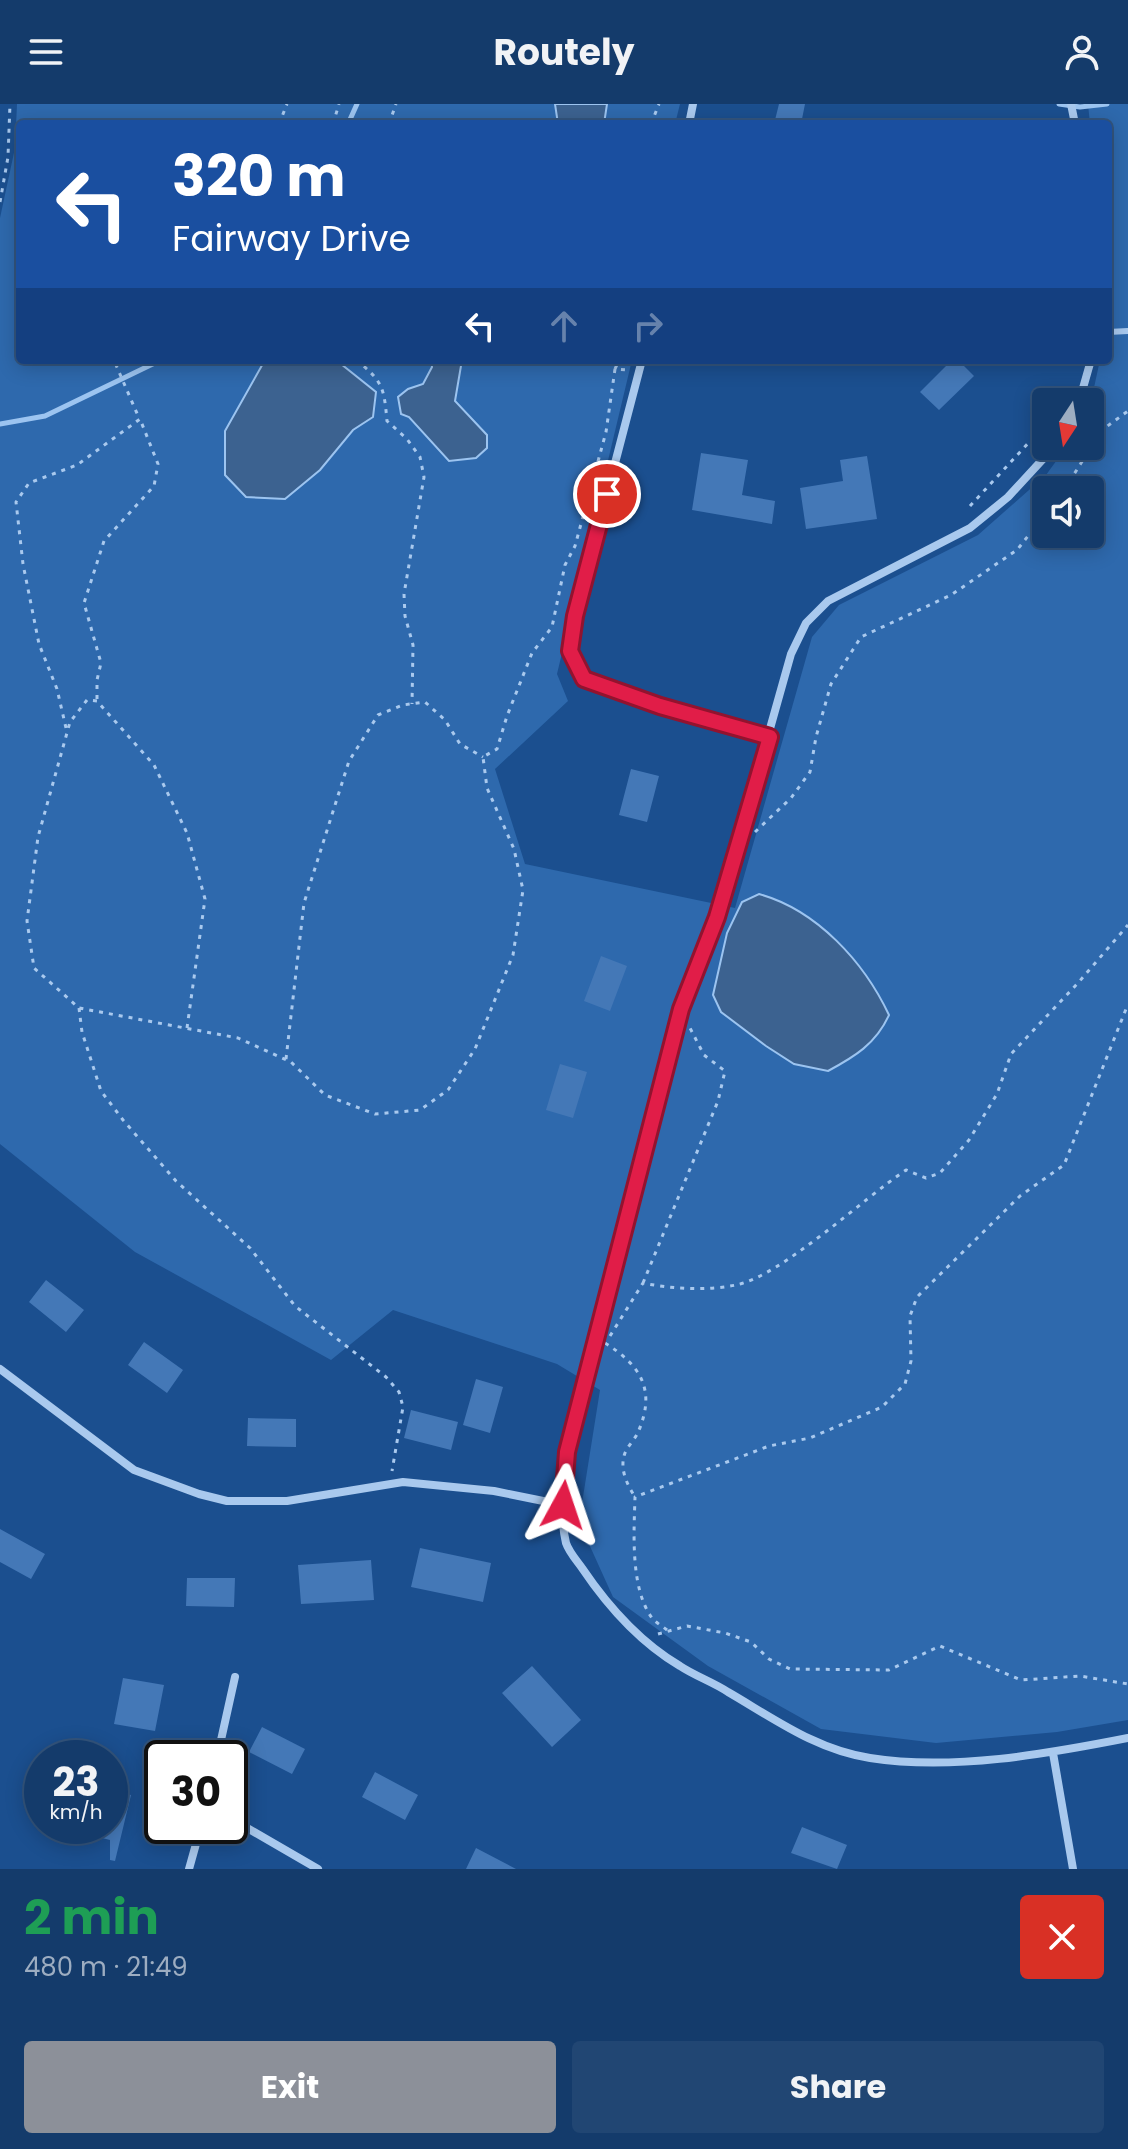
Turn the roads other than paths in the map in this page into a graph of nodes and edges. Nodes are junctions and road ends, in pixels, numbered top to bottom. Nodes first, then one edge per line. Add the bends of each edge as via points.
1 (641, 364) edge
2 (1090, 364) edge
3 (1083, 388) edge
4 (1042, 460) edge
5 (770, 737) junction
6 (0, 1369) edge
7 (563, 1505) junction
8 (235, 1677) dead end
9 (1128, 1738) edge
10 (221, 1740) edge
11 (1053, 1753) junction
12 (248, 1828) edge
13 (196, 1844) edge
14 (189, 1869) edge
15 (318, 1869) edge
16 (1073, 1869) edge

1 - 5 street via 570,651 584,679
2 - 3 street
4 - 5 street via 970,528 866,579 808,620 791,654
5 - 7 street via 717,917 681,1009 567,1452
6 - 7 street via 134,1470 227,1501 431,1483
7 - 11 street via 567,1546 627,1623 678,1665 774,1722 823,1745 869,1758 929,1762
8 - 10 street
9 - 11 street
11 - 16 street
12 - 15 street
13 - 14 street

